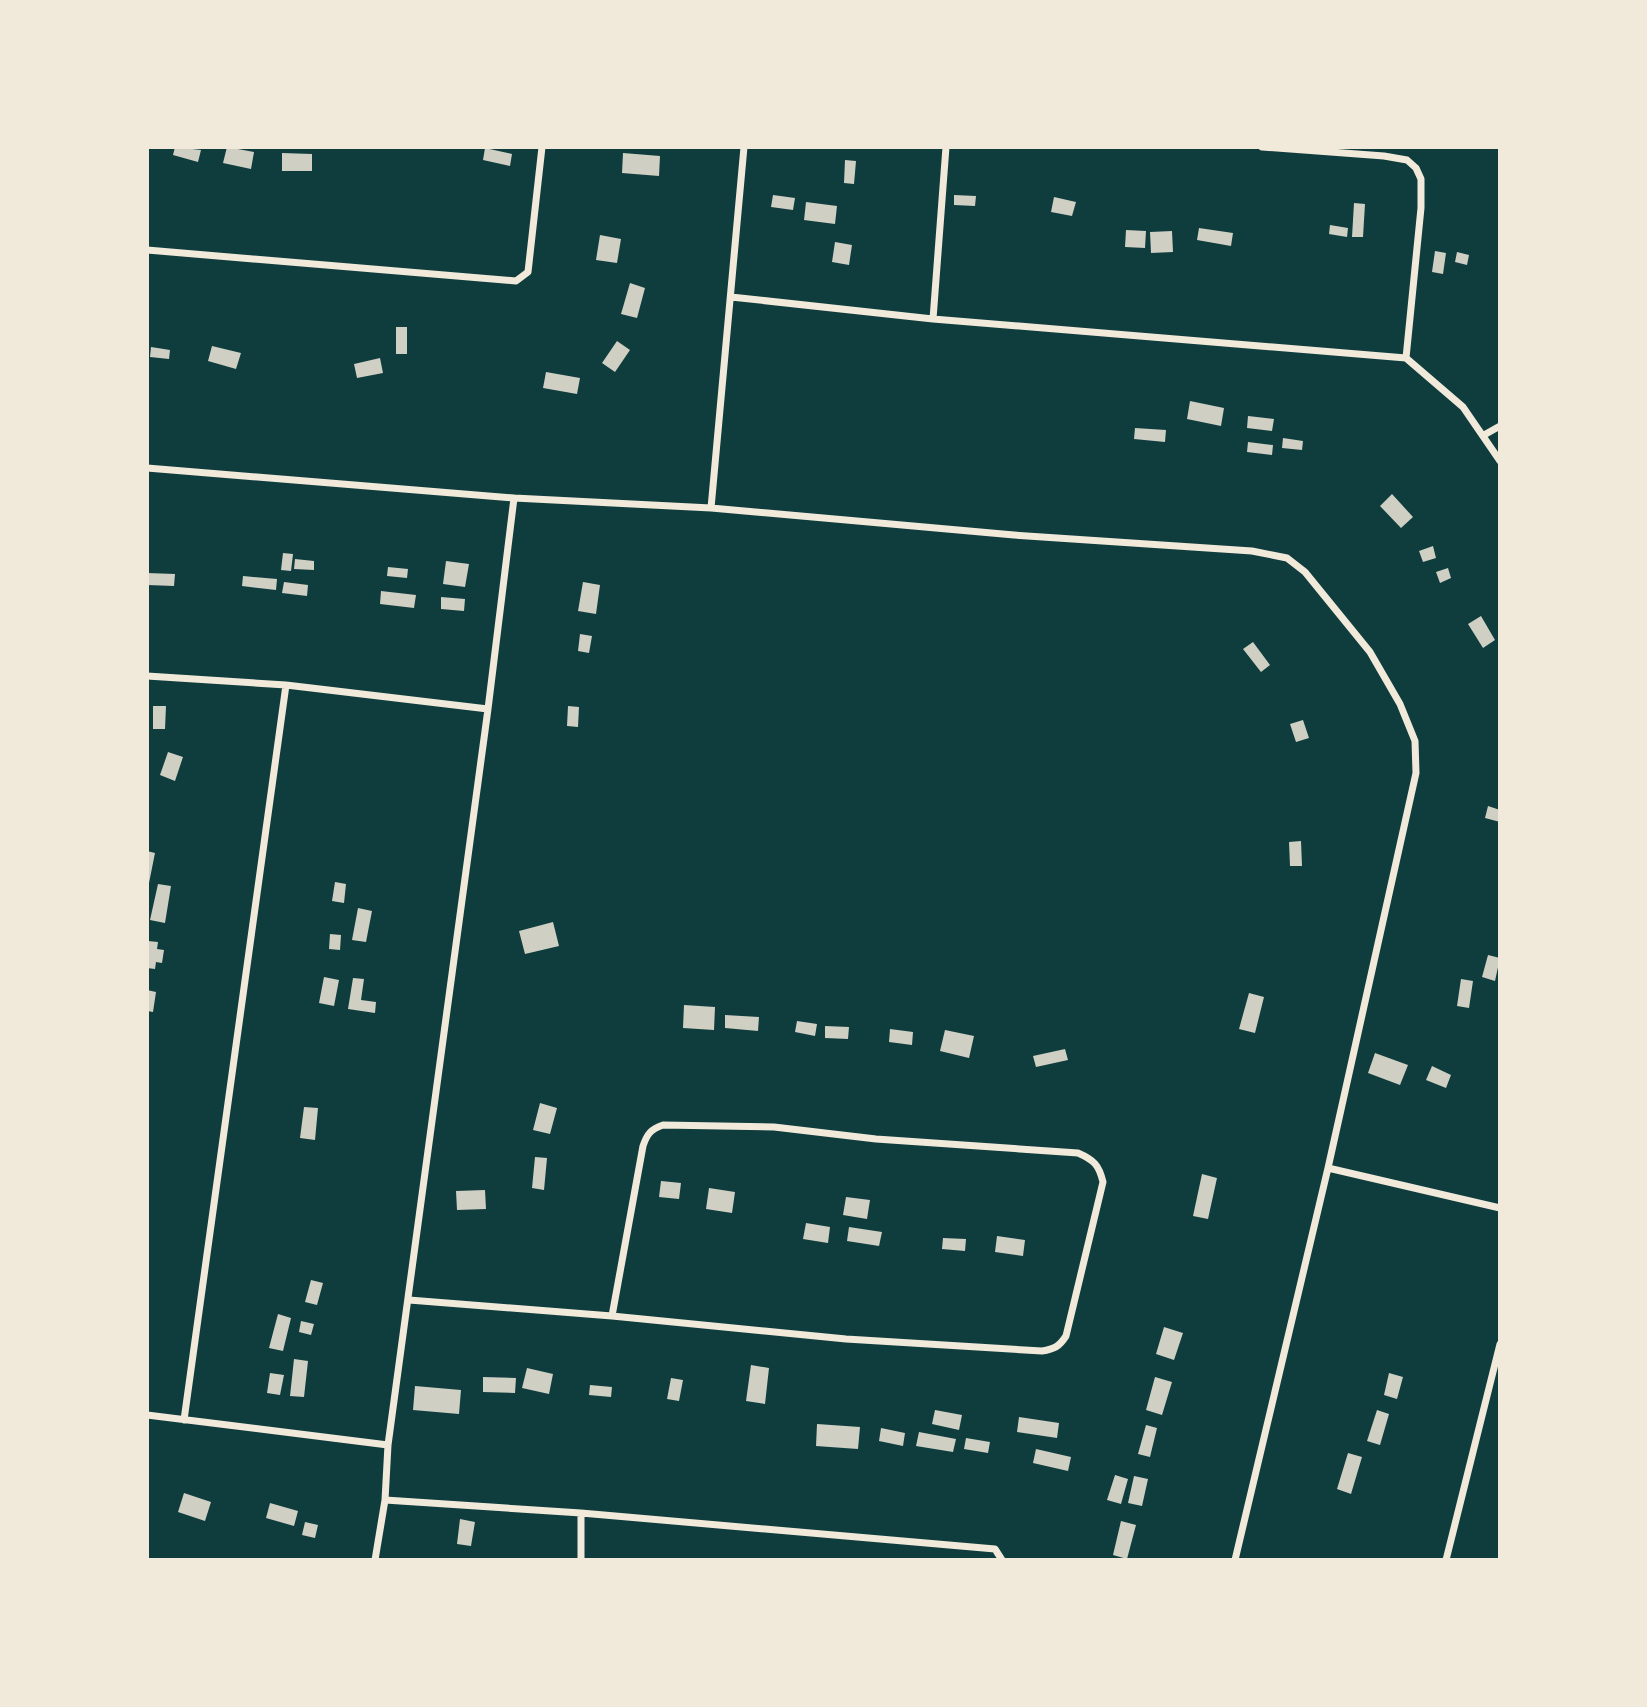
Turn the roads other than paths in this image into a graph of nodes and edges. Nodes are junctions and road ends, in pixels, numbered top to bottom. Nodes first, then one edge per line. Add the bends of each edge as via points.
1 (542, 147) edge
2 (744, 147) edge
3 (946, 147) edge
4 (1262, 147) edge
5 (147, 250) edge
6 (731, 297) junction
7 (933, 319) junction
8 (1406, 358) junction
9 (1500, 426) edge
10 (1484, 435) junction
11 (1500, 461) edge
12 (147, 468) edge
13 (514, 498) junction
14 (710, 508) junction
15 (147, 676) edge
16 (286, 685) junction
17 (488, 709) junction
18 (1328, 1168) junction
19 (1500, 1208) edge
20 (409, 1300) junction
21 (612, 1316) junction
22 (1500, 1344) edge
23 (147, 1415) edge
24 (184, 1420) junction
25 (388, 1445) junction
26 (385, 1500) junction
27 (581, 1513) junction
28 (375, 1560) edge
29 (581, 1560) edge
30 (1002, 1560) edge
31 (1235, 1560) edge
32 (1446, 1560) edge

1 - 5 street via 528,272 516,281
2 - 6 street
3 - 7 street
4 - 8 street via 1384,156 1407,160 1416,168 1421,179 1421,208
6 - 7 street
6 - 14 street
7 - 8 street
8 - 10 street via 1463,407
9 - 10 street
10 - 11 street
12 - 13 street
13 - 14 street
13 - 17 street
14 - 18 street via 1252,551 1287,558 1305,572 1370,652 1415,741 1416,773
15 - 16 street
16 - 17 street
16 - 24 street
17 - 20 street
18 - 19 street
18 - 31 street
20 - 21 street
20 - 25 street
21 - 21 street via 643,1146 652,1129 663,1125 774,1127 1078,1153 1094,1159 1100,1170 1103,1182 1066,1336 1054,1349 846,1339
22 - 32 street
23 - 24 street
24 - 25 street
25 - 26 street
26 - 27 street
26 - 28 street
27 - 29 street
27 - 30 street via 995,1549

